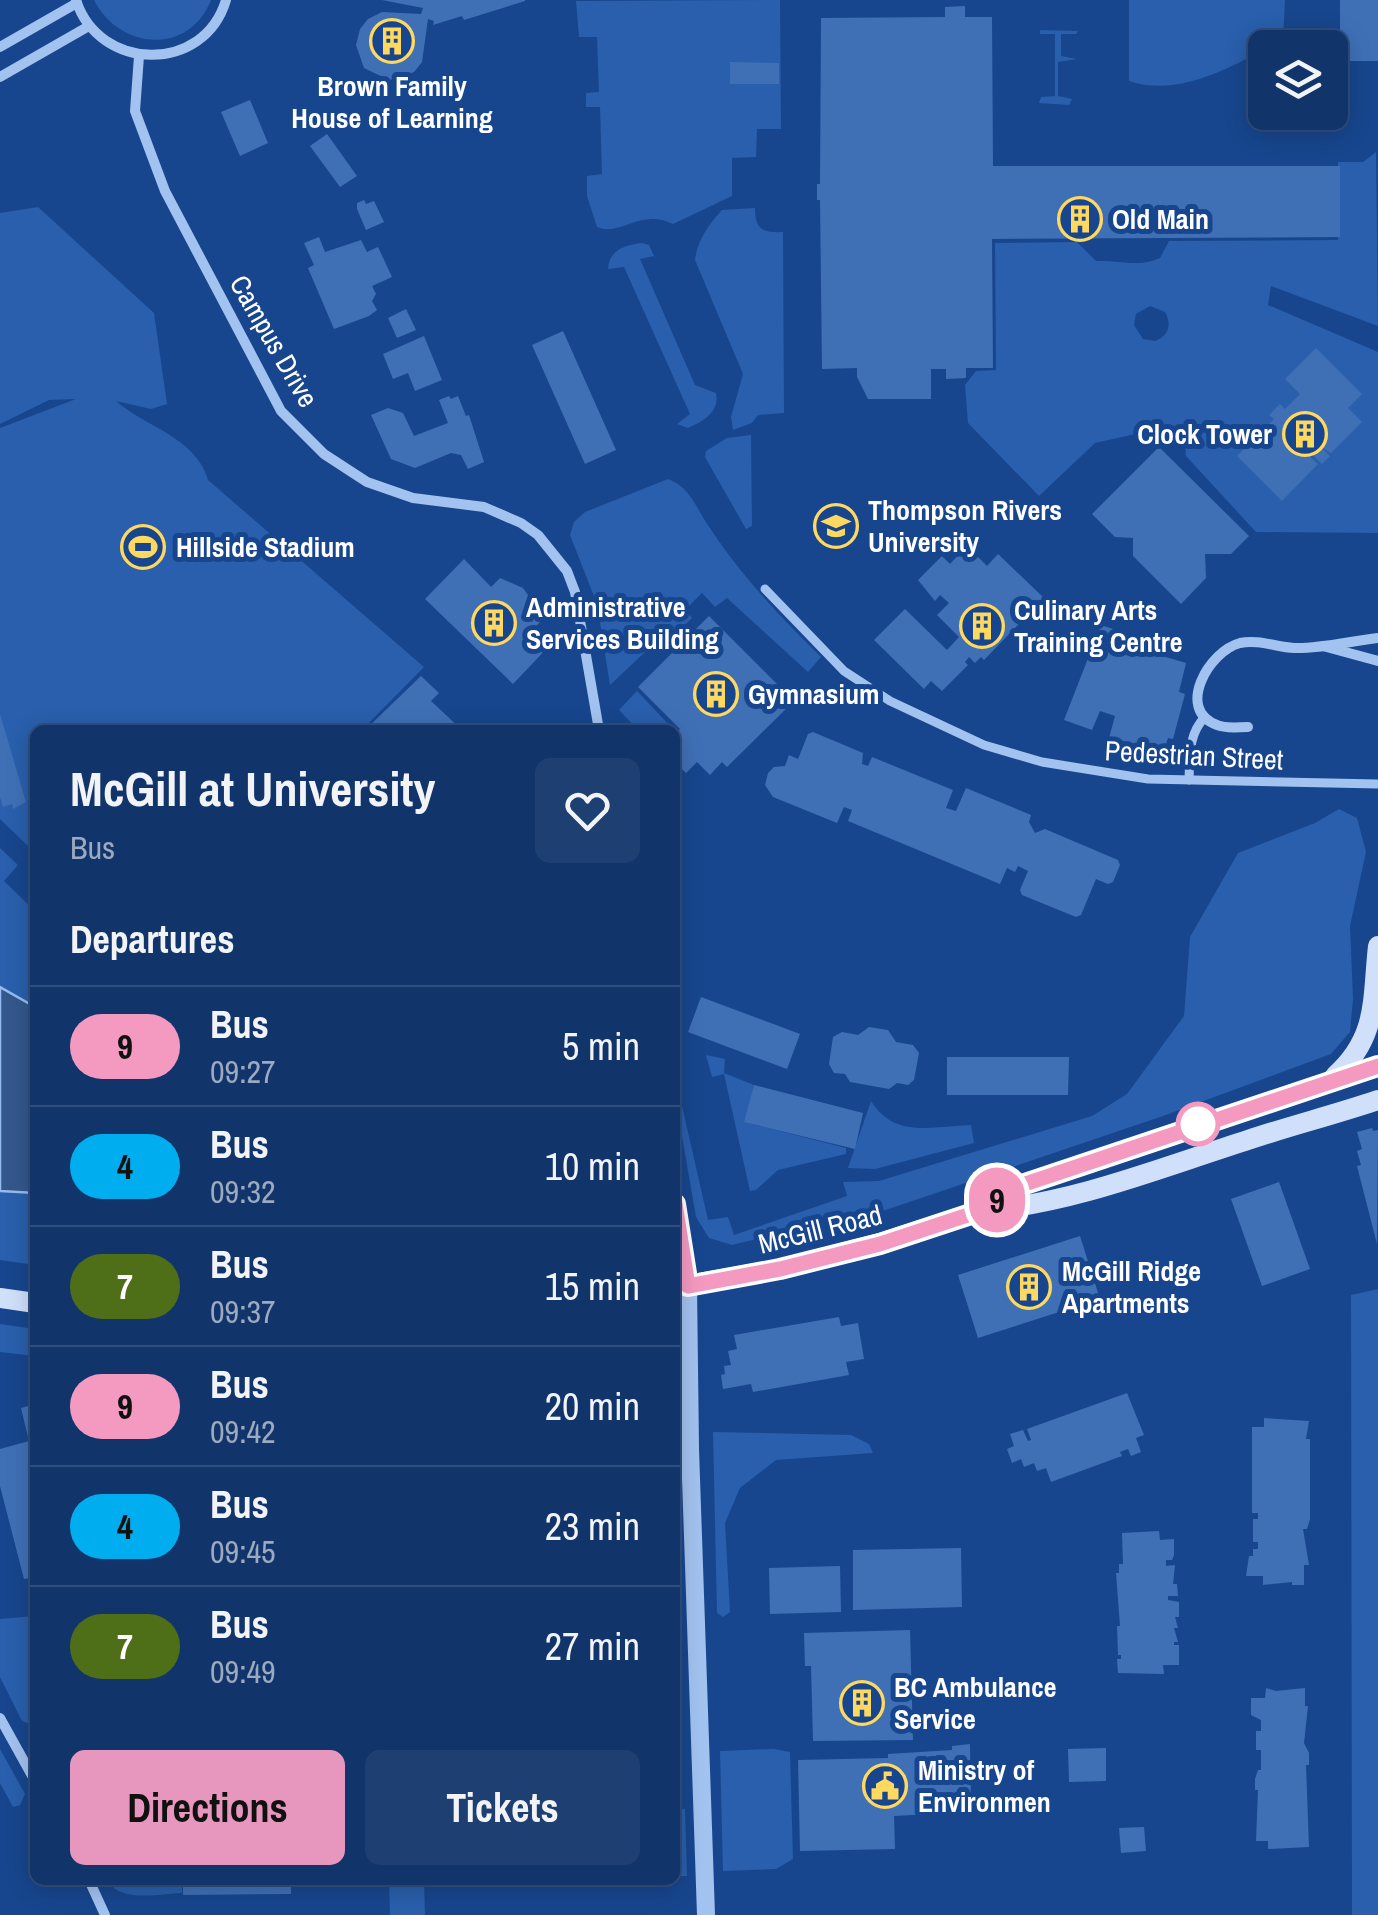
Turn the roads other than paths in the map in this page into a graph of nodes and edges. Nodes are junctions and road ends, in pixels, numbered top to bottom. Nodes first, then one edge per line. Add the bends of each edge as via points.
1 (226, 0) edge
2 (77, 2) edge
3 (89, 26) junction
4 (0, 47) edge
5 (139, 56) junction
6 (0, 77) edge
7 (765, 589) dead end
8 (1378, 638) edge
9 (1322, 646) junction
10 (1378, 661) edge
11 (1205, 717) junction
12 (598, 725) edge
13 (1248, 728) dead end
14 (1189, 780) junction
15 (1378, 784) edge
16 (1378, 946) edge
17 (1378, 1066) edge
18 (1332, 1079) junction
19 (1378, 1100) edge
20 (977, 1212) junction
21 (681, 1287) edge
22 (0, 1298) edge
23 (30, 1302) edge
24 (0, 1718) edge
25 (30, 1772) edge
26 (91, 1885) edge
27 (105, 1915) edge
28 (706, 1915) edge

1 - 5 street via 198,42 170,54
2 - 3 street
2 - 4 street
3 - 5 street
3 - 6 street
5 - 12 street, Campus Drive via 135,111 165,192 281,411 324,454 366,482 413,498 484,507 538,536 575,592
7 - 14 street, Pedestrian Street via 844,671 939,724 1042,762
8 - 9 street
9 - 10 street
9 - 11 street via 1252,641 1218,656 1198,693
11 - 13 street via 1220,726
11 - 14 street via 1191,742
14 - 15 street, Pedestrian Street
16 - 18 main road via 1366,1041
17 - 18 main road, McGill Road
18 - 20 main road, McGill Road via 1025,1184
19 - 20 main road, McGill Road via 1036,1206
20 - 21 main road, McGill Road via 880,1244
21 - 28 street
22 - 23 main road
24 - 25 street
26 - 27 street

